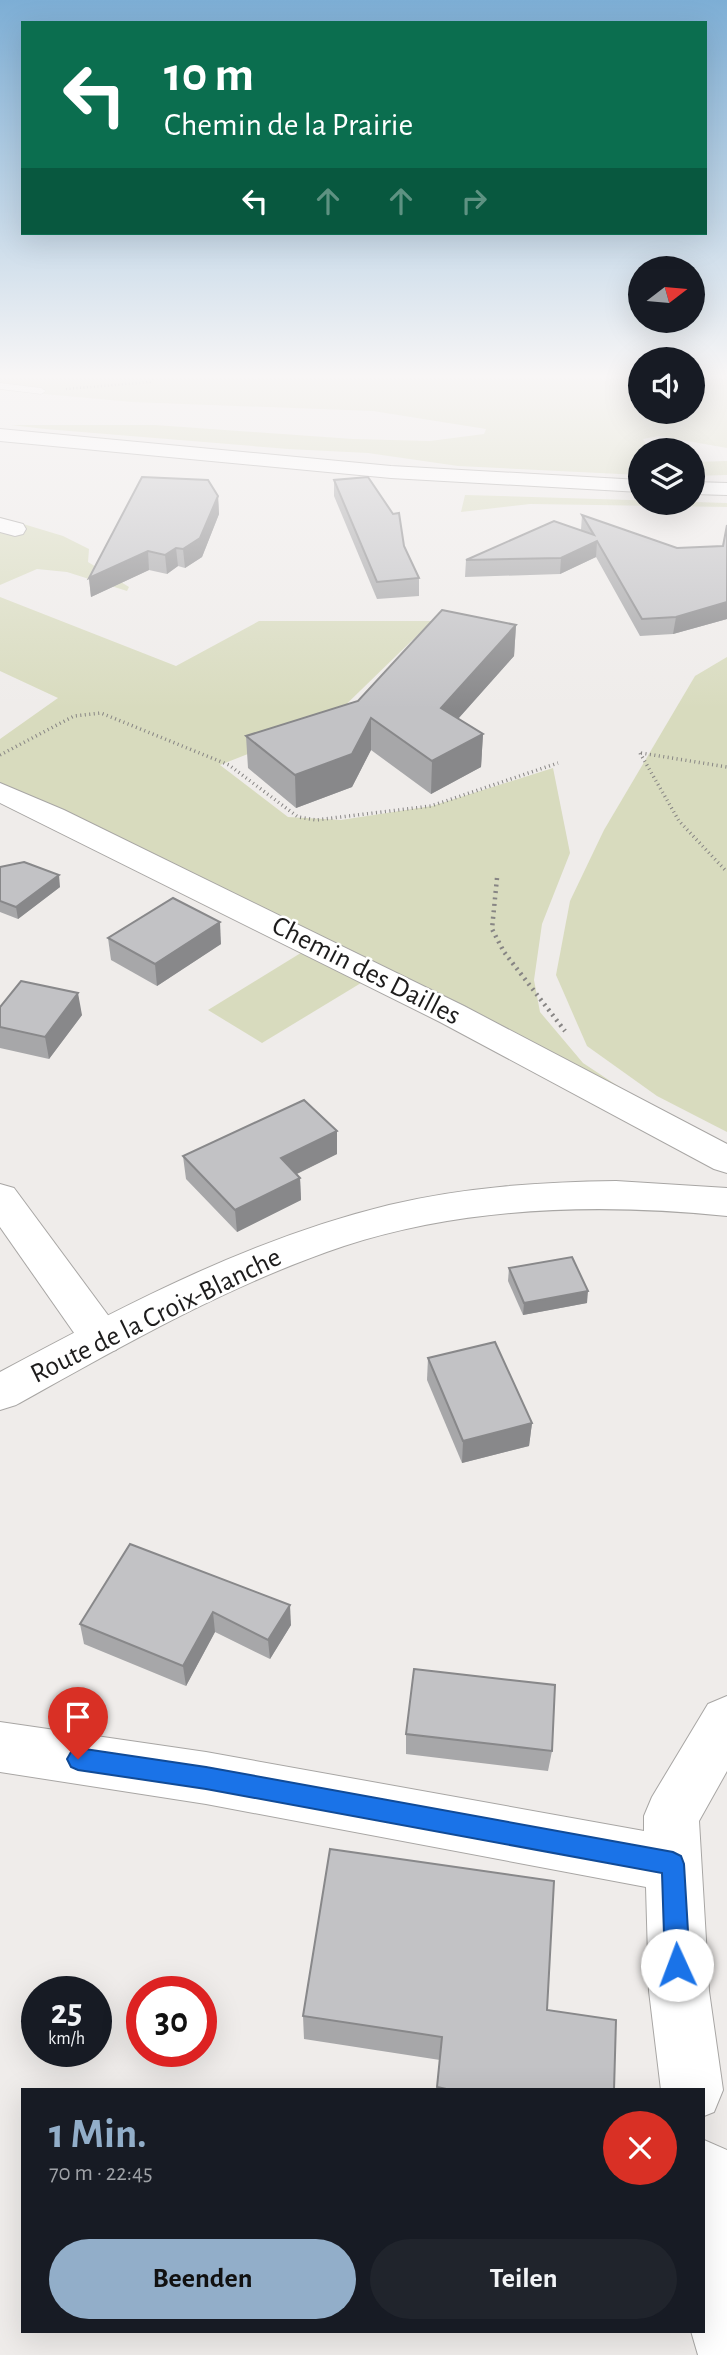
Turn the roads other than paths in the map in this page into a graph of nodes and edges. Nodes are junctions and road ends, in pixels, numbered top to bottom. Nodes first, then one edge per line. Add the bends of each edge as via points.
1 (0, 792) edge
2 (727, 1160) edge
3 (0, 1198) edge
4 (727, 1202) edge
5 (101, 1338) junction
6 (0, 1393) edge
7 (727, 1721) edge
8 (0, 1746) edge
9 (673, 1864) junction
10 (692, 2088) edge
11 (705, 2179) edge
12 (727, 2343) edge

1 - 2 street, Chemin des Dailles via 452,1014
3 - 5 street
4 - 5 street, Route de la Croix-Blanche via 626,1194 516,1196 379,1222 286,1251
5 - 6 street, Route de la Croix-Blanche
7 - 9 street via 671,1816
8 - 9 street via 206,1778
9 - 10 street via 679,1991
11 - 12 street

